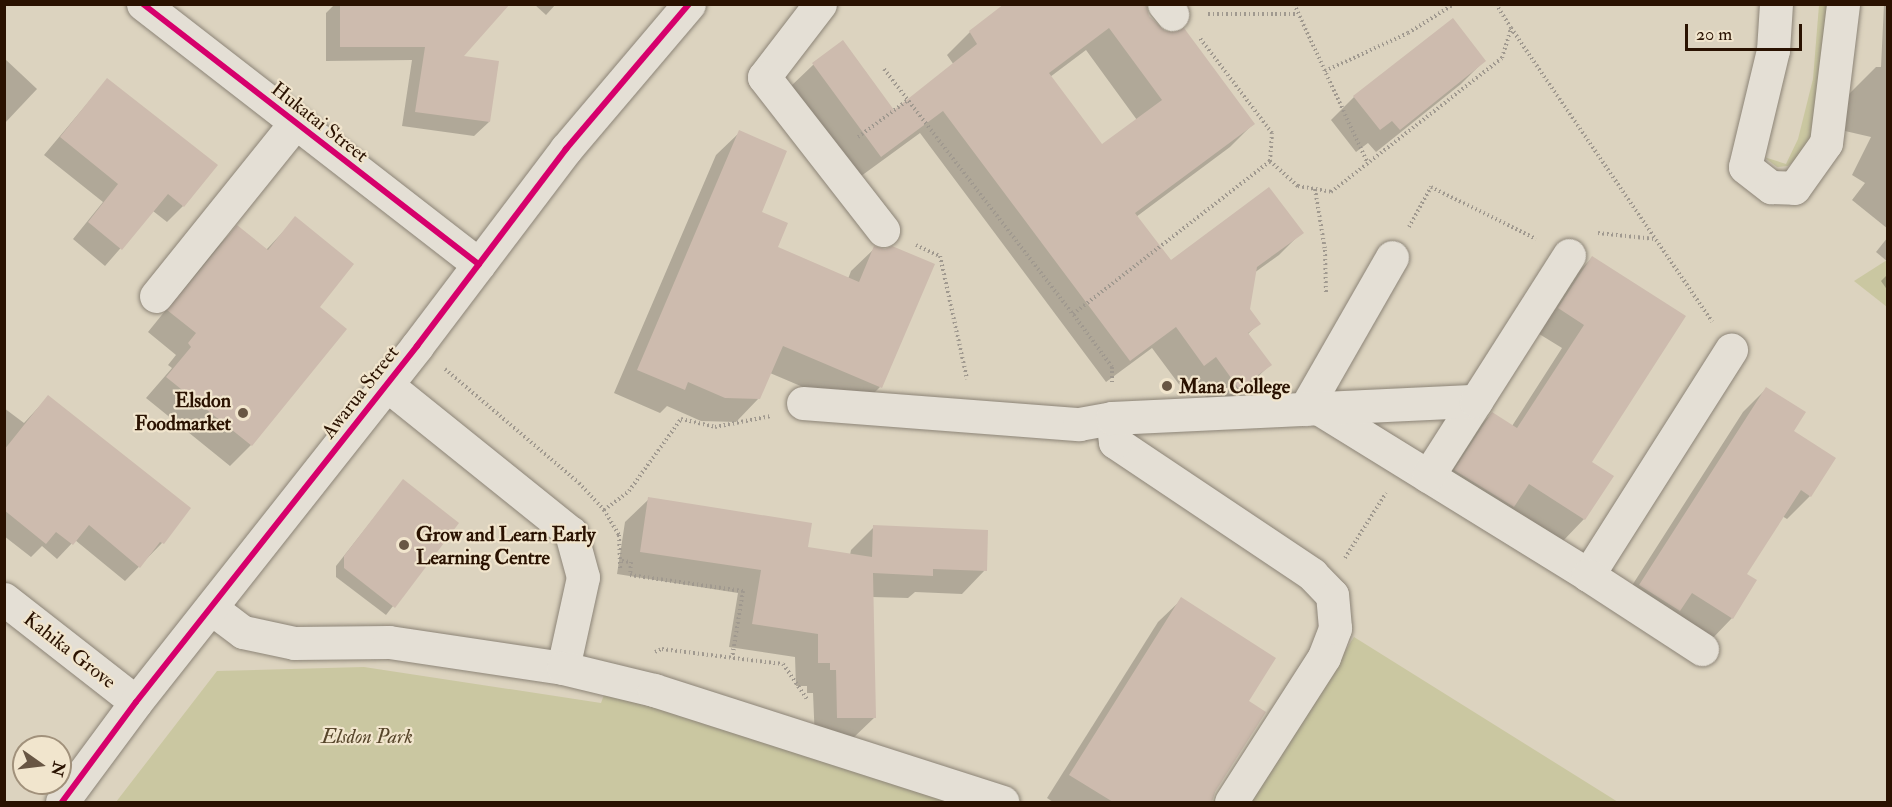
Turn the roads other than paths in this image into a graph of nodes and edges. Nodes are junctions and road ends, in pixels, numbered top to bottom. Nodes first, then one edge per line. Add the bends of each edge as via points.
1 (143, 4) edge
2 (689, 4) edge
3 (820, 4) edge
4 (1776, 4) edge
5 (1843, 4) edge
6 (295, 123) junction
7 (883, 230) road end
8 (1569, 255) road end
9 (1392, 257) road end
10 (479, 265) junction
11 (156, 296) dead end
12 (1731, 350) road end
13 (387, 385) junction
14 (1476, 401) junction
15 (803, 403) road end
16 (1311, 409) junction
17 (1112, 418) junction
18 (1428, 476) junction
19 (1588, 575) junction
20 (4, 599) edge
21 (211, 608) junction
22 (1702, 649) dead end
23 (563, 668) junction
24 (136, 702) junction
25 (62, 802) edge
26 (1002, 802) edge
27 (1231, 802) edge

1 - 6 street, Hukatai Street
2 - 10 street, Awarua Street via 566,149
3 - 7 street via 764,77
4 - 5 street via 1773,50 1745,167 1771,187 1794,188 1826,143
6 - 10 street, Hukatai Street
6 - 11 street
8 - 14 street
9 - 16 street via 1353,323
10 - 13 street, Awarua Street
12 - 19 street
13 - 21 street, Awarua Street
13 - 23 street via 571,533 583,576
14 - 16 street
14 - 18 street
15 - 17 street via 1078,424
16 - 17 street
16 - 18 street
17 - 27 street via 1115,442 1312,574 1332,595 1335,628 1324,657
18 - 19 street
19 - 22 street
20 - 24 street, Kahika Grove
21 - 23 street via 243,632 294,643 389,642
21 - 24 street, Awarua Street
23 - 26 street via 629,684
24 - 25 street, Awarua Street

